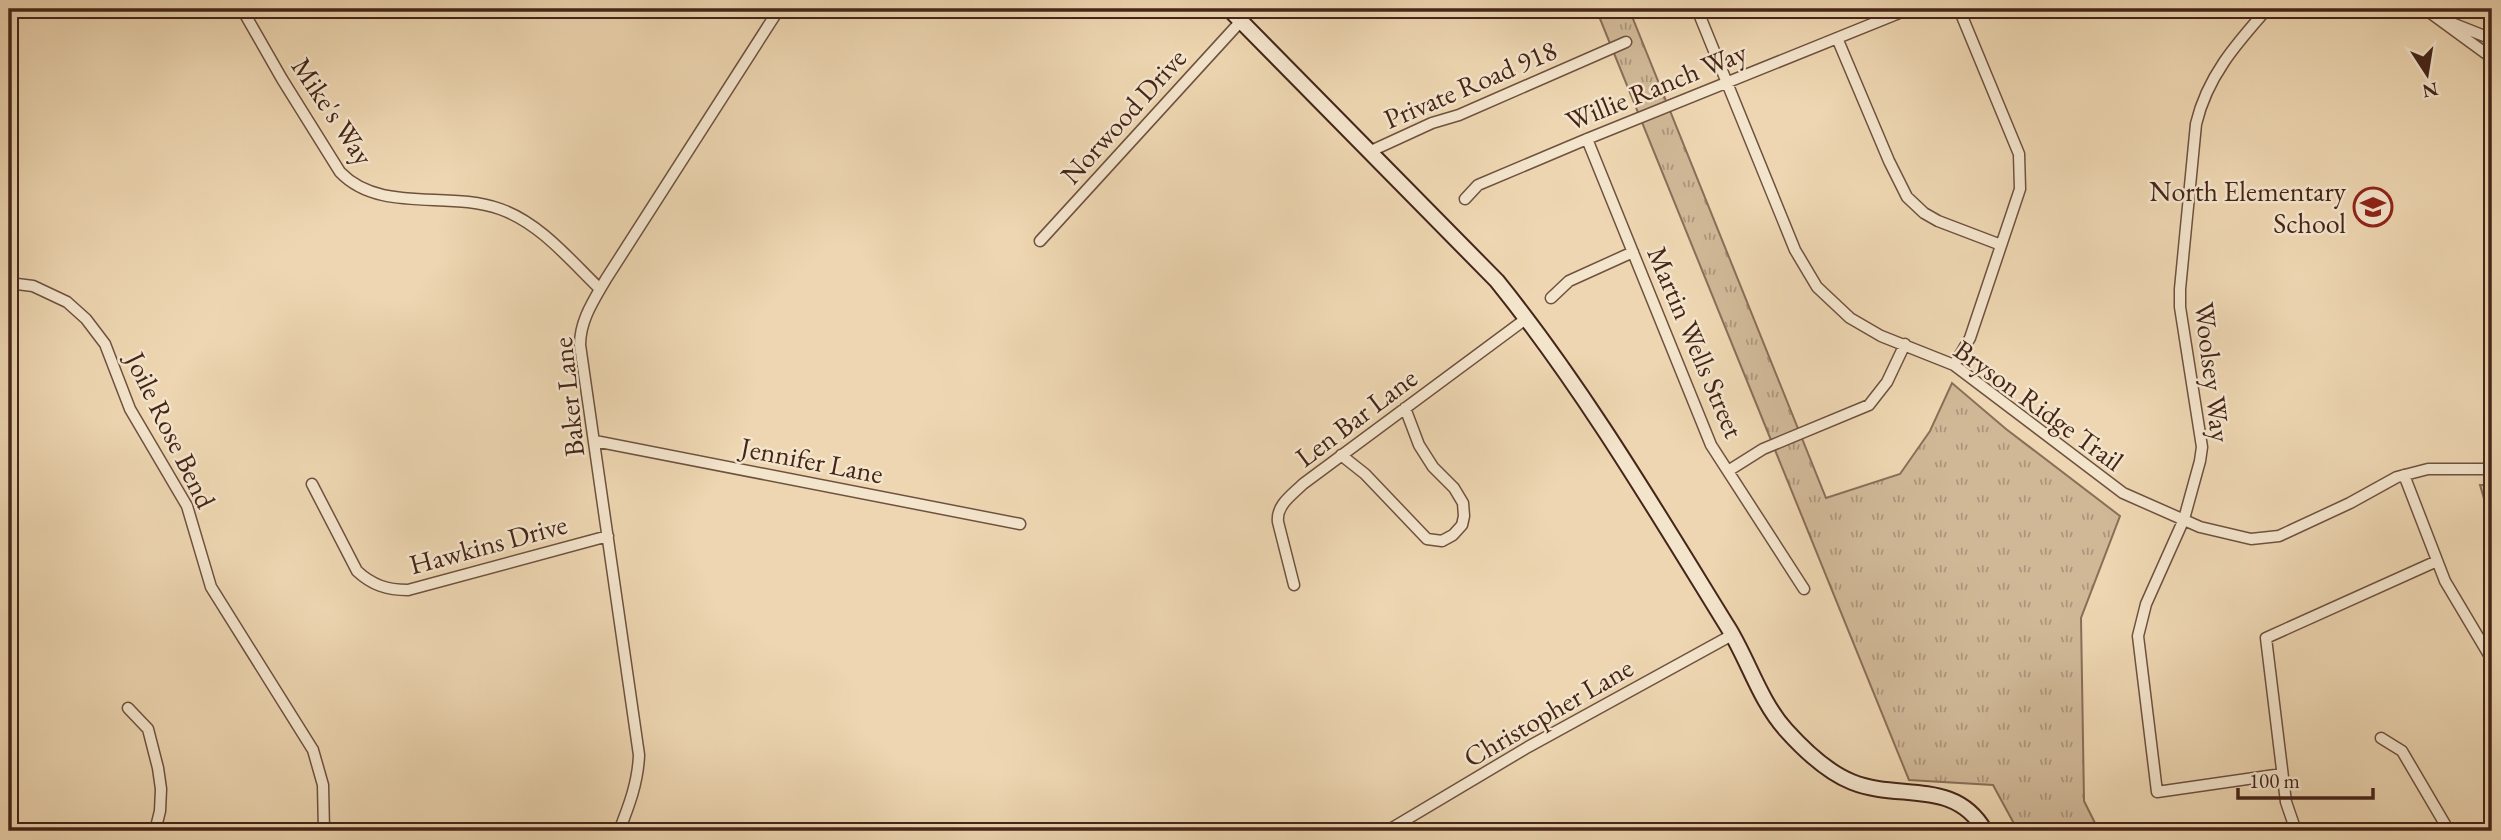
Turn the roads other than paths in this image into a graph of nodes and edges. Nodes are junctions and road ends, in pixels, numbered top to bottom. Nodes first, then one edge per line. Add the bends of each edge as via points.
1 (242, 9) edge
2 (779, 9) edge
3 (1229, 9) edge
4 (1697, 9) edge
5 (1909, 9) edge
6 (1959, 9) edge
7 (2267, 9) edge
8 (2428, 12) edge
9 (1241, 21) junction
10 (1836, 38) junction
11 (2492, 39) edge
12 (1626, 42) dead end
13 (2492, 58) edge
14 (1727, 82) junction
15 (1587, 139) junction
16 (1371, 151) junction
17 (1465, 199) dead end
18 (1040, 242) dead end
19 (2001, 245) junction
20 (1633, 252) junction
21 (9, 283) edge
22 (600, 289) junction
23 (1551, 298) dead end
24 (1527, 318) junction
25 (1905, 344) junction
26 (1954, 365) junction
27 (1405, 408) junction
28 (595, 441) junction
29 (1342, 456) junction
30 (2492, 469) edge
31 (1728, 471) junction
32 (2404, 475) junction
33 (312, 484) dead end
34 (2184, 519) junction
35 (1020, 524) dead end
36 (608, 536) junction
37 (2437, 561) junction
38 (1294, 585) dead end
39 (1804, 589) dead end
40 (1732, 635) junction
41 (2492, 660) edge
42 (128, 708) dead end
43 (2381, 738) dead end
44 (2283, 774) junction
45 (1392, 830) edge
46 (155, 831) edge
47 (324, 831) edge
48 (619, 831) edge
49 (1985, 831) edge
50 (2296, 831) edge
51 (2449, 831) edge

1 - 22 street, Mike's Way via 340,172 358,187 373,193 467,201 502,209 535,227
2 - 22 street, Baker Lane
3 - 9 street
4 - 14 street, Bryson Ridge Trail
5 - 10 street, Willie Ranch Way
6 - 19 street via 2019,154 2021,189
7 - 34 street, Woolsey Way via 2213,76 2196,124 2180,307 2202,447
8 - 11 street
8 - 13 street
9 - 16 street
9 - 18 street, Norwood Drive
10 - 14 street, Willie Ranch Way
10 - 19 street via 1907,197 1938,221
12 - 16 street, Private Road 918
14 - 15 street, Willie Ranch Way
14 - 25 street, Bryson Ridge Trail via 1795,250 1817,287 1850,318
15 - 17 street, Willie Ranch Way via 1478,185
15 - 20 street, Martin Wells Street
16 - 24 street
19 - 26 street via 1970,338
20 - 23 street via 1569,281
20 - 31 street, Martin Wells Street via 1711,445
21 - 47 street, Joile Rose Bend via 33,286 67,302 105,344 130,410 187,506 211,587 313,750 323,785
22 - 28 street, Baker Lane via 585,316 580,339
24 - 27 street, Len Bar Lane
24 - 40 street
25 - 26 street, Bryson Ridge Trail
25 - 31 street via 1887,382 1869,405 1763,449
26 - 34 street, Bryson Ridge Trail via 2123,493
27 - 29 street, Len Bar Lane
27 - 29 street via 1419,445 1463,503 1462,525 1453,535 1442,541 1427,539
28 - 35 street, Jennifer Lane
28 - 36 street, Baker Lane
29 - 38 street, Len Bar Lane via 1280,507 1278,523
30 - 32 street, Bryson Ridge Trail via 2428,469
31 - 39 street, Martin Wells Street
32 - 34 street, Bryson Ridge Trail via 2279,536 2233,536
32 - 37 street
33 - 36 street, Hawkins Drive via 356,570 387,589 408,590
34 - 44 street, Woolsey Way via 2146,604 2138,636 2157,792
36 - 48 street, Baker Lane via 639,755 639,772
37 - 41 street
37 - 44 street via 2266,638
40 - 45 street, Christopher Lane via 1528,747
40 - 49 street via 1778,720 1826,768 1864,786 1949,799 1971,812
42 - 46 street via 148,729 158,768 160,811
43 - 51 street via 2402,751
44 - 50 street

